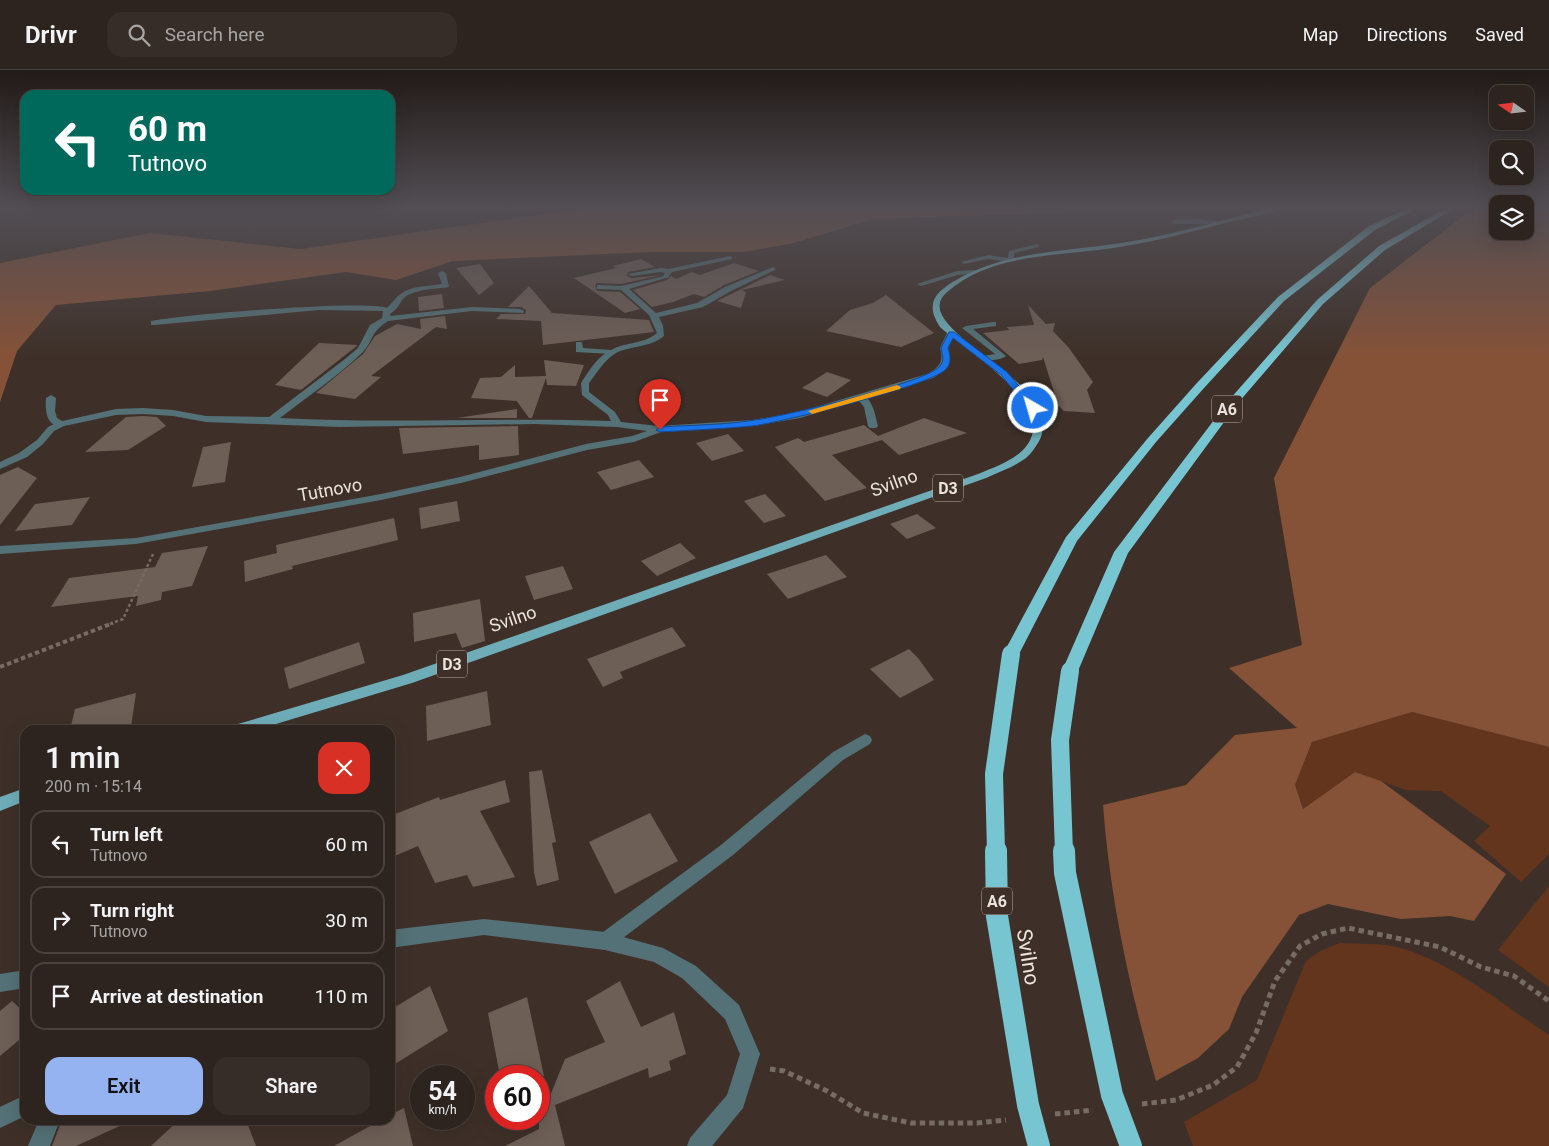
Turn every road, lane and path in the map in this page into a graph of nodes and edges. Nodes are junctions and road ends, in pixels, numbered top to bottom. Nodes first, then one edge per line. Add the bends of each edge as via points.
1 (987, 256) edge
2 (989, 256) edge
3 (1010, 256) edge
4 (1040, 256) edge
5 (1336, 256) edge
6 (1373, 256) edge
7 (730, 258) dead end
8 (1010, 260) junction
9 (964, 262) dead end
10 (774, 269) dead end
11 (975, 272) junction
12 (442, 273) dead end
13 (668, 273) junction
14 (632, 274) dead end
15 (921, 284) dead end
16 (600, 287) dead end
17 (624, 288) junction
18 (520, 311) dead end
19 (386, 315) junction
20 (655, 316) junction
21 (154, 323) dead end
22 (994, 324) dead end
23 (952, 333) junction
24 (579, 344) dead end
25 (611, 352) junction
26 (986, 358) junction
27 (861, 397) junction
28 (51, 398) dead end
29 (271, 420) junction
30 (61, 424) junction
31 (617, 424) junction
32 (873, 426) dead end
33 (660, 430) junction
34 (0, 466) edge
35 (157, 545) dead end
36 (0, 550) edge
37 (0, 667) edge
38 (254, 725) edge
39 (865, 740) dead end
40 (20, 796) edge
41 (0, 804) edge
42 (395, 938) edge
43 (604, 941) junction
44 (20, 980) edge
45 (0, 983) edge
46 (1549, 1001) edge
47 (747, 1066) junction
48 (1138, 1105) dead end
49 (20, 1108) edge
50 (1100, 1109) dead end
51 (1053, 1114) dead end
52 (0, 1118) edge
53 (1015, 1119) dead end
54 (48, 1125) edge
55 (39, 1146) edge
56 (698, 1146) edge
57 (1039, 1146) edge
58 (1131, 1146) edge

1 - 9 street
2 - 8 street
3 - 8 street
4 - 8 main road, Svilno / D3
5 - 57 highway, Svilno / A6, bridge via 1282,299 1152,440 1071,540 1011,654 994,774 997,916 1028,1105
6 - 58 highway, A6, bridge via 1320,302 1234,401 1121,552 1070,672 1060,740 1065,873 1112,1095
7 - 13 street
8 - 11 main road, Svilno / D3
10 - 20 street via 700,305
11 - 15 street via 957,273
11 - 23 main road, Svilno / D3 via 939,298 936,312
12 - 19 street via 446,285 406,293
13 - 14 street via 660,270
13 - 17 street
16 - 17 street
17 - 20 street
18 - 19 street via 472,308
19 - 21 street via 387,310 368,307 319,308
19 - 29 street via 348,361
20 - 25 street via 661,334 655,340
22 - 26 street via 966,328 1002,356
23 - 26 main road, Svilno / D3
23 - 27 street, Tutnovo via 944,348 947,358 944,368 915,382
24 - 25 street via 579,350
25 - 31 street via 584,388 585,393 612,414
26 - 38 main road, Svilno / D3 via 1020,390 1038,420 1037,440 1009,464 416,676
27 - 32 street via 869,408
27 - 33 street, Tutnovo via 779,419
28 - 30 street via 50,415
29 - 30 street, Tutnovo via 206,419 143,411 116,412
29 - 31 street, Tutnovo via 339,424 534,421
30 - 34 street, Tutnovo via 23,455
31 - 33 street, Tutnovo
33 - 36 street, Tutnovo via 452,482 196,532 136,541
35 - 37 path via 123,619
39 - 43 street via 838,756 727,850
40 - 41 main road
42 - 43 street via 484,927
43 - 47 street via 657,954 689,972 732,1012 750,1054
44 - 45 street
46 - 48 path via 1514,976 1481,967 1440,947 1348,928 1322,934 1300,946 1275,981 1256,1033 1237,1068 1214,1085 1176,1100
47 - 53 path via 784,1071 827,1091 863,1113 911,1123 977,1123
47 - 56 street via 736,1101
49 - 52 street
50 - 51 path
54 - 55 street

